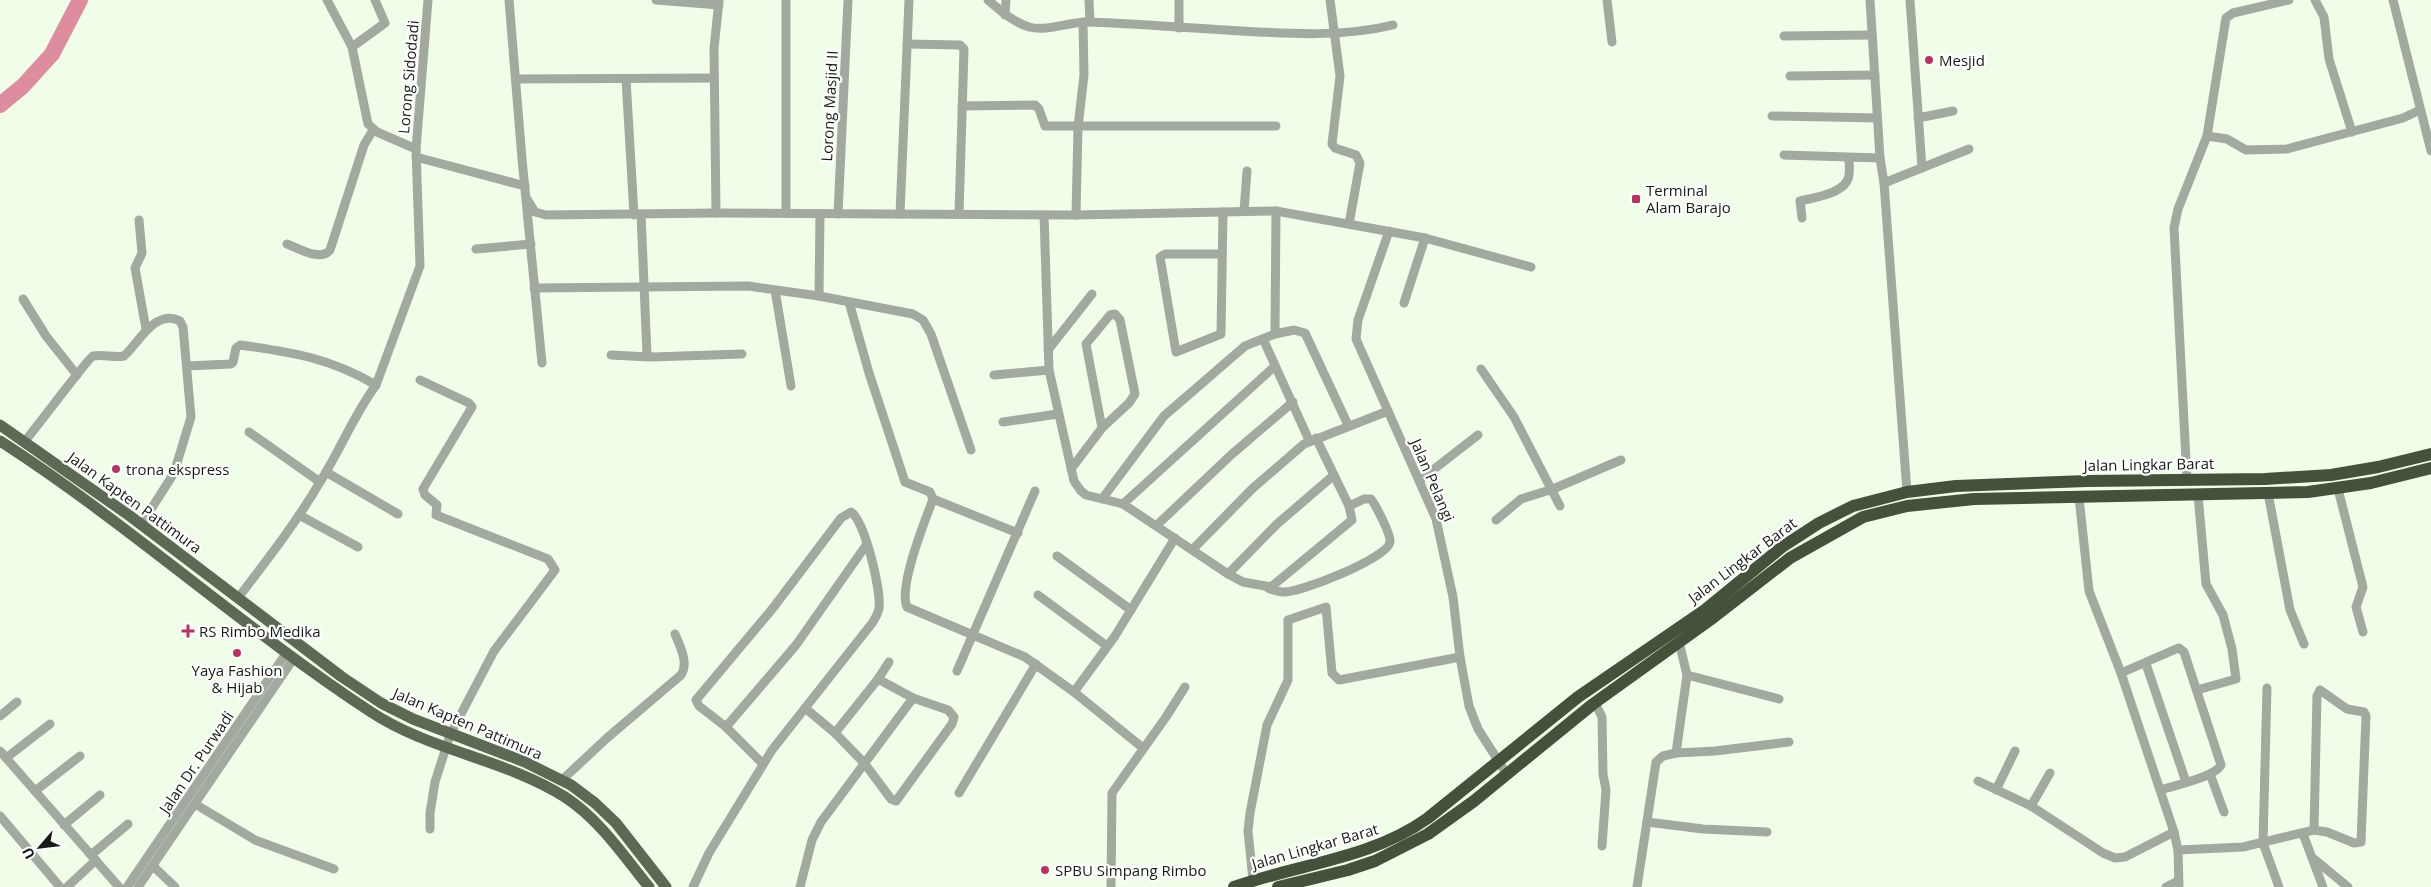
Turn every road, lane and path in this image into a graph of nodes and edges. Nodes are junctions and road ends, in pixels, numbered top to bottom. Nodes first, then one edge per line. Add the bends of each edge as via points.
1 (327, 0) edge
2 (375, 0) edge
3 (428, 0) edge
4 (509, 0) edge
5 (656, 0) edge
6 (786, 0) edge
7 (848, 0) edge
8 (909, 0) edge
9 (988, 0) edge
10 (1006, 0) edge
11 (1089, 0) edge
12 (1179, 0) edge
13 (1330, 0) edge
14 (1607, 0) edge
15 (1870, 0) edge
16 (1910, 0) edge
17 (2290, 0) edge
18 (2315, 0) edge
19 (2393, 0) edge
20 (719, 3) edge
21 (2252, 4) edge
22 (1005, 15) junction
23 (1086, 22) junction
24 (1393, 24) dead end
25 (1179, 28) junction
26 (1333, 33) junction
27 (1872, 35) junction
28 (1784, 36) dead end
29 (1612, 42) dead end
30 (907, 44) junction
31 (352, 47) junction
32 (1875, 75) junction
33 (1790, 76) dead end
34 (626, 78) junction
35 (714, 78) junction
36 (516, 79) junction
37 (962, 106) junction
38 (2420, 110) junction
39 (1953, 111) dead end
40 (1772, 116) dead end
41 (1878, 118) junction
42 (1918, 118) junction
43 (1276, 126) dead end
44 (1078, 127) junction
45 (373, 130) junction
46 (2352, 132) junction
47 (2207, 136) junction
48 (1969, 149) dead end
49 (2431, 150) edge
50 (416, 153) junction
51 (1784, 155) dead end
52 (1849, 158) junction
53 (1880, 158) junction
54 (1922, 168) junction
55 (1246, 171) dead end
56 (1884, 183) junction
57 (525, 186) junction
58 (527, 199) junction
59 (1244, 211) junction
60 (1276, 211) junction
61 (1222, 212) junction
62 (716, 213) junction
63 (786, 213) junction
64 (637, 214) junction
65 (820, 214) junction
66 (838, 214) junction
67 (900, 214) junction
68 (958, 214) junction
69 (1044, 215) junction
70 (1076, 215) junction
71 (1802, 218) dead end
72 (139, 220) dead end
73 (1349, 224) junction
74 (1389, 231) junction
75 (1425, 238) junction
76 (287, 244) dead end
77 (531, 244) junction
78 (476, 249) dead end
79 (1222, 254) junction
80 (1531, 267) dead end
81 (645, 286) junction
82 (534, 288) junction
83 (775, 290) junction
84 (1092, 294) dead end
85 (819, 296) junction
86 (23, 300) dead end
87 (849, 302) junction
88 (1404, 304) dead end
89 (146, 329) junction
90 (1275, 334) junction
91 (1263, 339) junction
92 (1048, 350) junction
93 (742, 354) dead end
94 (612, 355) dead end
95 (649, 357) junction
96 (542, 363) dead end
97 (187, 366) junction
98 (1275, 366) junction
99 (1481, 369) dead end
100 (1050, 370) junction
101 (77, 375) junction
102 (994, 375) dead end
103 (420, 380) dead end
104 (376, 385) junction
105 (791, 386) dead end
106 (1293, 402) junction
107 (1388, 411) junction
108 (1058, 414) junction
109 (1003, 422) dead end
110 (0, 425) edge
111 (1348, 425) junction
112 (1102, 428) junction
113 (249, 432) dead end
114 (1478, 435) dead end
115 (1313, 439) junction
116 (0, 441) edge
117 (25, 441) junction
118 (972, 450) dead end
119 (2431, 454) edge
120 (1620, 460) dead end
121 (2431, 468) edge
122 (1072, 469) junction
123 (326, 472) junction
124 (1334, 475) junction
125 (1420, 480) junction
126 (2187, 480) junction
127 (2107, 481) junction
128 (2128, 481) junction
129 (320, 482) junction
130 (2338, 488) junction
131 (1553, 489) junction
132 (1035, 491) dead end
133 (1907, 492) junction
134 (2268, 493) junction
135 (2198, 494) junction
136 (2107, 496) junction
137 (2127, 496) junction
138 (2079, 497) junction
139 (933, 499) junction
140 (1102, 499) junction
141 (1123, 504) junction
142 (1349, 506) junction
143 (1560, 506) dead end
144 (398, 514) dead end
145 (299, 515) junction
146 (1496, 520) dead end
147 (141, 525) junction
148 (1157, 525) junction
149 (1018, 533) junction
150 (1175, 538) junction
151 (867, 544) junction
152 (358, 547) dead end
153 (1192, 549) junction
154 (1057, 556) dead end
155 (1228, 574) junction
156 (1268, 588) junction
157 (1038, 595) dead end
158 (238, 598) junction
159 (1131, 610) junction
160 (2363, 632) dead end
161 (675, 634) dead end
162 (973, 634) junction
163 (1679, 642) junction
164 (2304, 644) dead end
165 (1107, 646) junction
166 (290, 655) junction
167 (1460, 657) junction
168 (889, 662) dead end
169 (1036, 664) junction
170 (2146, 664) junction
171 (957, 671) dead end
172 (2121, 673) junction
173 (1686, 675) junction
174 (878, 679) junction
175 (1185, 687) dead end
176 (2267, 688) dead end
177 (2197, 690) junction
178 (1074, 692) junction
179 (913, 698) junction
180 (1779, 699) dead end
181 (17, 702) dead end
182 (1595, 703) junction
183 (805, 708) junction
184 (0, 716) edge
185 (50, 724) dead end
186 (726, 727) junction
187 (835, 733) junction
188 (450, 735) junction
189 (1789, 742) dead end
190 (445, 747) junction
191 (1143, 748) junction
192 (2015, 752) dead end
193 (1676, 753) junction
194 (3, 754) edge
195 (80, 756) dead end
196 (1498, 762) junction
197 (763, 764) junction
198 (865, 764) junction
199 (1506, 773) junction
200 (2050, 773) dead end
201 (2210, 774) junction
202 (562, 780) junction
203 (1978, 781) dead end
204 (2186, 782) junction
205 (1996, 790) junction
206 (2160, 790) junction
207 (34, 791) junction
208 (959, 793) dead end
209 (100, 795) dead end
210 (194, 804) junction
211 (2031, 806) junction
212 (2224, 812) dead end
213 (0, 816) edge
214 (1647, 822) junction
215 (128, 824) dead end
216 (64, 825) junction
217 (430, 828) dead end
218 (2314, 830) junction
219 (1767, 832) dead end
220 (2174, 832) junction
221 (2303, 834) junction
222 (2263, 843) junction
223 (1602, 846) dead end
224 (2178, 850) junction
225 (93, 858) junction
226 (2312, 858) junction
227 (153, 866) junction
228 (334, 869) dead end
229 (1253, 880) junction
230 (2178, 884) edge
231 (60, 887) edge
232 (67, 887) edge
233 (120, 887) edge
234 (127, 887) edge
235 (138, 887) edge
236 (175, 887) edge
237 (649, 887) edge
238 (666, 887) edge
239 (693, 887) edge
240 (800, 887) edge
241 (1111, 887) edge
242 (1234, 887) edge
243 (1278, 887) edge
244 (1636, 887) edge
245 (2166, 887) edge
246 (2279, 887) edge
247 (2323, 887) edge
248 (2348, 887) edge

1 - 31 street
2 - 31 street via 385,23
3 - 50 street, Lorong Sidodadi
4 - 36 street
5 - 20 street
6 - 63 street
7 - 66 street, Lorong Masjid II
8 - 30 street
9 - 22 street
10 - 22 street
11 - 23 street
12 - 25 street
13 - 26 street
14 - 29 street
15 - 27 street
16 - 42 street
17 - 21 street
18 - 46 street via 2324,17 2329,59
19 - 38 street
20 - 35 street
21 - 47 street via 2225,20
22 - 23 street via 1034,28
23 - 25 street
23 - 44 street
24 - 26 street
25 - 26 street via 1279,34
26 - 73 street via 1340,76 1332,144 1356,155 1360,163
27 - 28 street
27 - 32 street
30 - 37 street via 963,47
30 - 67 street
31 - 45 street via 367,120
32 - 33 street
32 - 41 street
34 - 35 street
34 - 36 street
34 - 64 street
35 - 62 street
36 - 57 street
37 - 44 street via 1034,104 1040,109 1045,126
37 - 68 street
38 - 46 street
38 - 49 street
39 - 42 street
40 - 41 street
41 - 53 street
42 - 54 street
43 - 44 street
44 - 70 street
45 - 50 street
45 - 76 street via 364,145 328,254 320,256
46 - 47 street via 2287,149 2264,151 2246,150 2227,139
47 - 126 street via 2178,209 2174,228
48 - 54 street
50 - 57 street
50 - 104 street, Lorong Sidodadi via 419,270
51 - 52 street
52 - 53 street
52 - 71 street via 1849,177 1845,184 1800,201
53 - 56 street
54 - 56 street
55 - 59 street
56 - 133 street
57 - 58 street
58 - 64 street via 532,208 542,215
58 - 77 street
59 - 60 street
59 - 61 street
60 - 73 street
60 - 90 street
61 - 70 street
61 - 79 street
62 - 63 street
62 - 64 street
63 - 65 street
64 - 81 street
65 - 66 street
65 - 85 street
66 - 67 street
67 - 68 street
68 - 69 street
69 - 70 street
69 - 92 street
72 - 89 street via 142,253 135,268
73 - 74 street
74 - 75 street
74 - 107 street, Jalan Pelangi via 1356,334 1357,344
75 - 80 street
75 - 88 street
77 - 78 street
77 - 82 street
79 - 79 street via 1160,256 1176,352 1221,334
81 - 82 street
81 - 83 street via 748,286
81 - 95 street via 646,353
82 - 96 street
83 - 85 street
83 - 105 street
84 - 92 street
85 - 87 street
86 - 101 street
87 - 118 street via 903,311 923,320 936,347
87 - 139 street via 868,373 903,478 908,484 930,492
89 - 97 street via 170,319 180,321
89 - 101 street via 124,356 91,357
90 - 91 street
90 - 111 street via 1298,330 1305,333
91 - 98 street
91 - 140 street via 1245,346 1164,416
92 - 100 street
93 - 95 street
94 - 95 street
97 - 104 street via 231,364 240,345 299,353 323,360
97 - 147 street via 190,417 174,473
98 - 106 street
98 - 141 street
99 - 131 street via 1510,409
100 - 102 street
100 - 108 street
101 - 117 street
103 - 188 street via 472,407 423,489 425,495 436,503 436,515 542,556 555,567 494,651
104 - 123 street, Lorong Sidodadi
106 - 115 street
106 - 148 street
107 - 111 street
107 - 125 street, Jalan Pelangi
108 - 109 street
108 - 122 street
110 - 117 main road, Jalan Kapten Pattimura
111 - 115 street
112 - 112 street via 1135,394 1120,320 1115,314 1086,344
112 - 122 street
113 - 129 street
114 - 125 street
115 - 124 street
115 - 153 street via 1253,488
116 - 166 main road, Jalan Kapten Pattimura via 122,527
117 - 147 main road, Jalan Kapten Pattimura
119 - 126 highway, Jalan Lingkar Barat via 2331,475
120 - 131 street
121 - 130 highway, Jalan Lingkar Barat
122 - 140 street via 1081,491
123 - 129 street, Lorong Sidodadi
123 - 144 street
124 - 142 street
124 - 155 street via 1277,524
125 - 167 street, Jalan Pelangi via 1441,536 1454,597
126 - 128 highway, Jalan Lingkar Barat
127 - 128 highway, Jalan Lingkar Barat
127 - 133 highway, Jalan Lingkar Barat via 1956,486
127 - 136 highway
128 - 137 highway
129 - 145 street, Lorong Sidodadi
130 - 134 highway, Jalan Lingkar Barat
130 - 160 street via 2363,587 2356,608
131 - 143 street
131 - 146 street via 1521,499
132 - 149 street
133 - 196 highway, Jalan Lingkar Barat via 1853,506 1782,547 1705,610 1578,697
134 - 135 highway, Jalan Lingkar Barat
134 - 164 street via 2290,610
135 - 137 highway, Jalan Lingkar Barat
135 - 177 street via 2206,584 2223,615 2236,680
136 - 137 highway, Jalan Lingkar Barat
136 - 138 highway, Jalan Lingkar Barat
138 - 163 highway, Jalan Lingkar Barat via 1974,499 1922,504 1863,516 1790,558
138 - 172 street via 2088,586
139 - 149 street
139 - 162 street via 911,563 905,602 909,608
140 - 141 street
141 - 148 street
142 - 156 street via 1350,522 1276,585
142 - 156 street via 1372,499 1390,538 1388,546 1359,567 1339,575 1284,592
145 - 152 street
145 - 158 street, Lorong Sidodadi
147 - 158 main road, Jalan Kapten Pattimura
148 - 150 street
149 - 162 street
150 - 153 street
150 - 159 street
151 - 183 street via 879,609 873,622
151 - 186 street via 796,645
151 - 186 street via 857,517 847,513 699,696 696,700 699,706
153 - 155 street
154 - 159 street
155 - 156 street
157 - 165 street
158 - 188 main road, Jalan Kapten Pattimura via 373,698 413,720
159 - 165 street
161 - 202 street via 683,653 681,675
162 - 169 street
162 - 171 street
163 - 173 street
163 - 182 highway, Jalan Lingkar Barat
165 - 178 street
166 - 190 main road, Jalan Kapten Pattimura via 374,714
166 - 210 street, Jalan Dr. Purwadi
166 - 234 street, Jalan Dr. Purwadi
167 - 196 street, Jalan Pelangi via 1473,718
167 - 229 street via 1339,680 1332,674 1326,607 1288,620 1288,680 1268,725 1250,813 1248,831
168 - 174 street
169 - 178 street
169 - 208 street
170 - 172 street
170 - 177 street via 2176,648 2182,649
170 - 204 street
172 - 206 street
173 - 180 street
173 - 193 street
174 - 179 street
174 - 187 street
175 - 191 street
176 - 222 street
177 - 201 street via 2221,763
178 - 191 street
179 - 198 street
179 - 198 street via 948,710 954,720 898,800 891,799
181 - 184 street
182 - 199 highway, Jalan Lingkar Barat
182 - 223 street via 1602,716 1606,790
183 - 187 street
183 - 197 street
185 - 194 street
186 - 197 street
187 - 198 street
188 - 190 street
188 - 202 main road, Jalan Kapten Pattimura via 525,762
189 - 193 street
190 - 217 street via 435,782
190 - 237 main road, Jalan Kapten Pattimura via 520,775 564,796 606,832
191 - 241 street via 1112,793
192 - 205 street
193 - 214 street via 1663,756 1656,762
194 - 207 street
195 - 207 street
196 - 199 street, Jalan Pelangi
196 - 229 highway, Jalan Lingkar Barat via 1422,822 1388,842
197 - 239 street via 709,853
198 - 240 street via 818,828 804,862
199 - 243 highway, Jalan Lingkar Barat via 1428,834 1395,852 1348,870
200 - 211 street
201 - 204 street
201 - 212 street
202 - 238 main road, Jalan Kapten Pattimura via 595,803 616,823
203 - 205 street
204 - 206 street
205 - 211 street
206 - 220 street
207 - 216 street
209 - 216 street
210 - 227 street, Jalan Dr. Purwadi
210 - 228 street via 255,840
211 - 220 street via 2115,858 2125,857
213 - 231 street
214 - 219 street
214 - 244 street
215 - 225 street
216 - 225 street
218 - 218 street via 2354,843 2362,839 2366,714 2346,709 2320,690 2317,696
218 - 221 street
220 - 224 street
221 - 222 street
221 - 226 street
222 - 224 street via 2230,849
222 - 246 street
224 - 230 street
225 - 232 street
225 - 233 street
226 - 247 street
226 - 248 street
227 - 235 street, Jalan Dr. Purwadi
227 - 236 street
229 - 242 highway, Jalan Lingkar Barat
230 - 245 street

